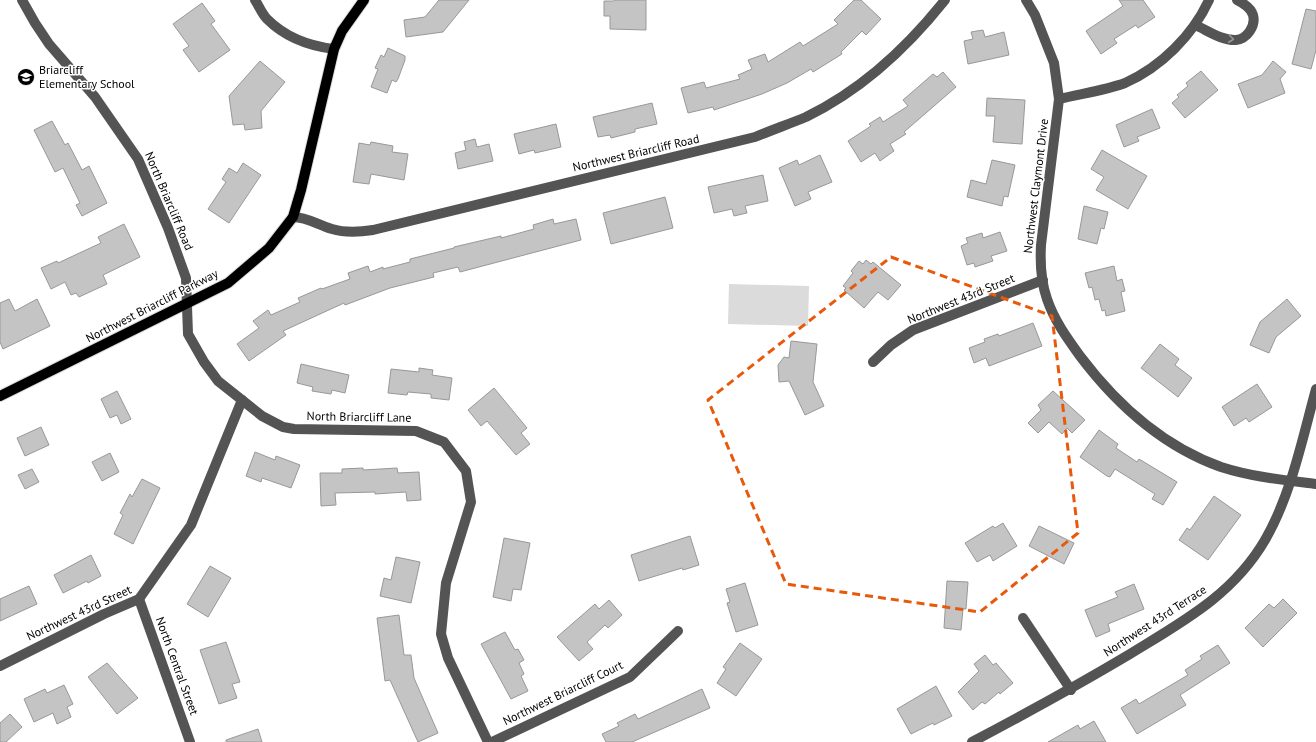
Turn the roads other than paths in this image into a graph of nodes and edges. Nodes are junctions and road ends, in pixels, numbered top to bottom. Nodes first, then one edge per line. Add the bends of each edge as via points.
1 (22, 0) edge
2 (255, 0) edge
3 (364, 0) edge
4 (945, 0) edge
5 (1026, 0) edge
6 (1209, 0) edge
7 (1237, 0) edge
8 (1195, 25) junction
9 (334, 48) junction
10 (1059, 99) junction
11 (293, 217) junction
12 (1043, 280) junction
13 (187, 304) junction
14 (874, 362) dead end
15 (1316, 389) edge
16 (0, 396) edge
17 (242, 400) junction
18 (1290, 481) junction
19 (1316, 484) edge
20 (139, 599) junction
21 (1023, 618) dead end
22 (678, 631) dead end
23 (0, 666) edge
24 (1071, 690) junction
25 (190, 742) edge
26 (488, 742) edge
27 (492, 742) edge
28 (972, 742) edge

1 - 13 street, North Briarcliff Road via 49,44 95,97 138,159 168,228 186,278
2 - 9 street via 266,18 300,41
3 - 9 main road, Northwest Briarcliff Parkway via 342,31
4 - 11 street, Northwest Briarcliff Road via 897,55 864,81 835,101 806,116 755,137 373,230 342,231 304,217
5 - 10 street, Northwest Claymont Drive via 1035,15 1054,63
6 - 8 street
8 -> 7 street via 1226,38 1242,38 1250,31 1253,14
8 - 10 street via 1174,49 1152,67 1124,83
9 - 11 main road, Northwest Briarcliff Parkway
10 - 12 street, Northwest Claymont Drive via 1041,245
11 - 13 main road, Northwest Briarcliff Parkway via 269,248 228,283
12 - 14 street, Northwest 43rd Street via 914,330 891,345
12 - 18 street, Northwest Claymont Drive via 1046,298 1063,332 1099,381 1119,403 1142,422 1172,444 1220,466 1248,475
13 - 16 main road, Northwest Briarcliff Parkway
13 - 17 street, North Briarcliff Lane via 188,334 218,381
15 - 18 street, Northwest 43rd Terrace
17 - 20 street, Northwest 43rd Street via 191,525
17 - 26 street, North Briarcliff Lane via 262,416 283,427 294,429 416,430 444,442 466,471 471,502 446,583 441,634 448,658
18 - 19 street, Northwest Claymont Drive
18 - 24 street, Northwest 43rd Terrace via 1264,542 1222,593 1198,612
20 - 23 street, Northwest 43rd Street
20 - 25 street, North Central Street
21 - 24 street
22 - 27 street, Northwest Briarcliff Court via 630,677
24 - 28 street, Northwest 43rd Terrace

